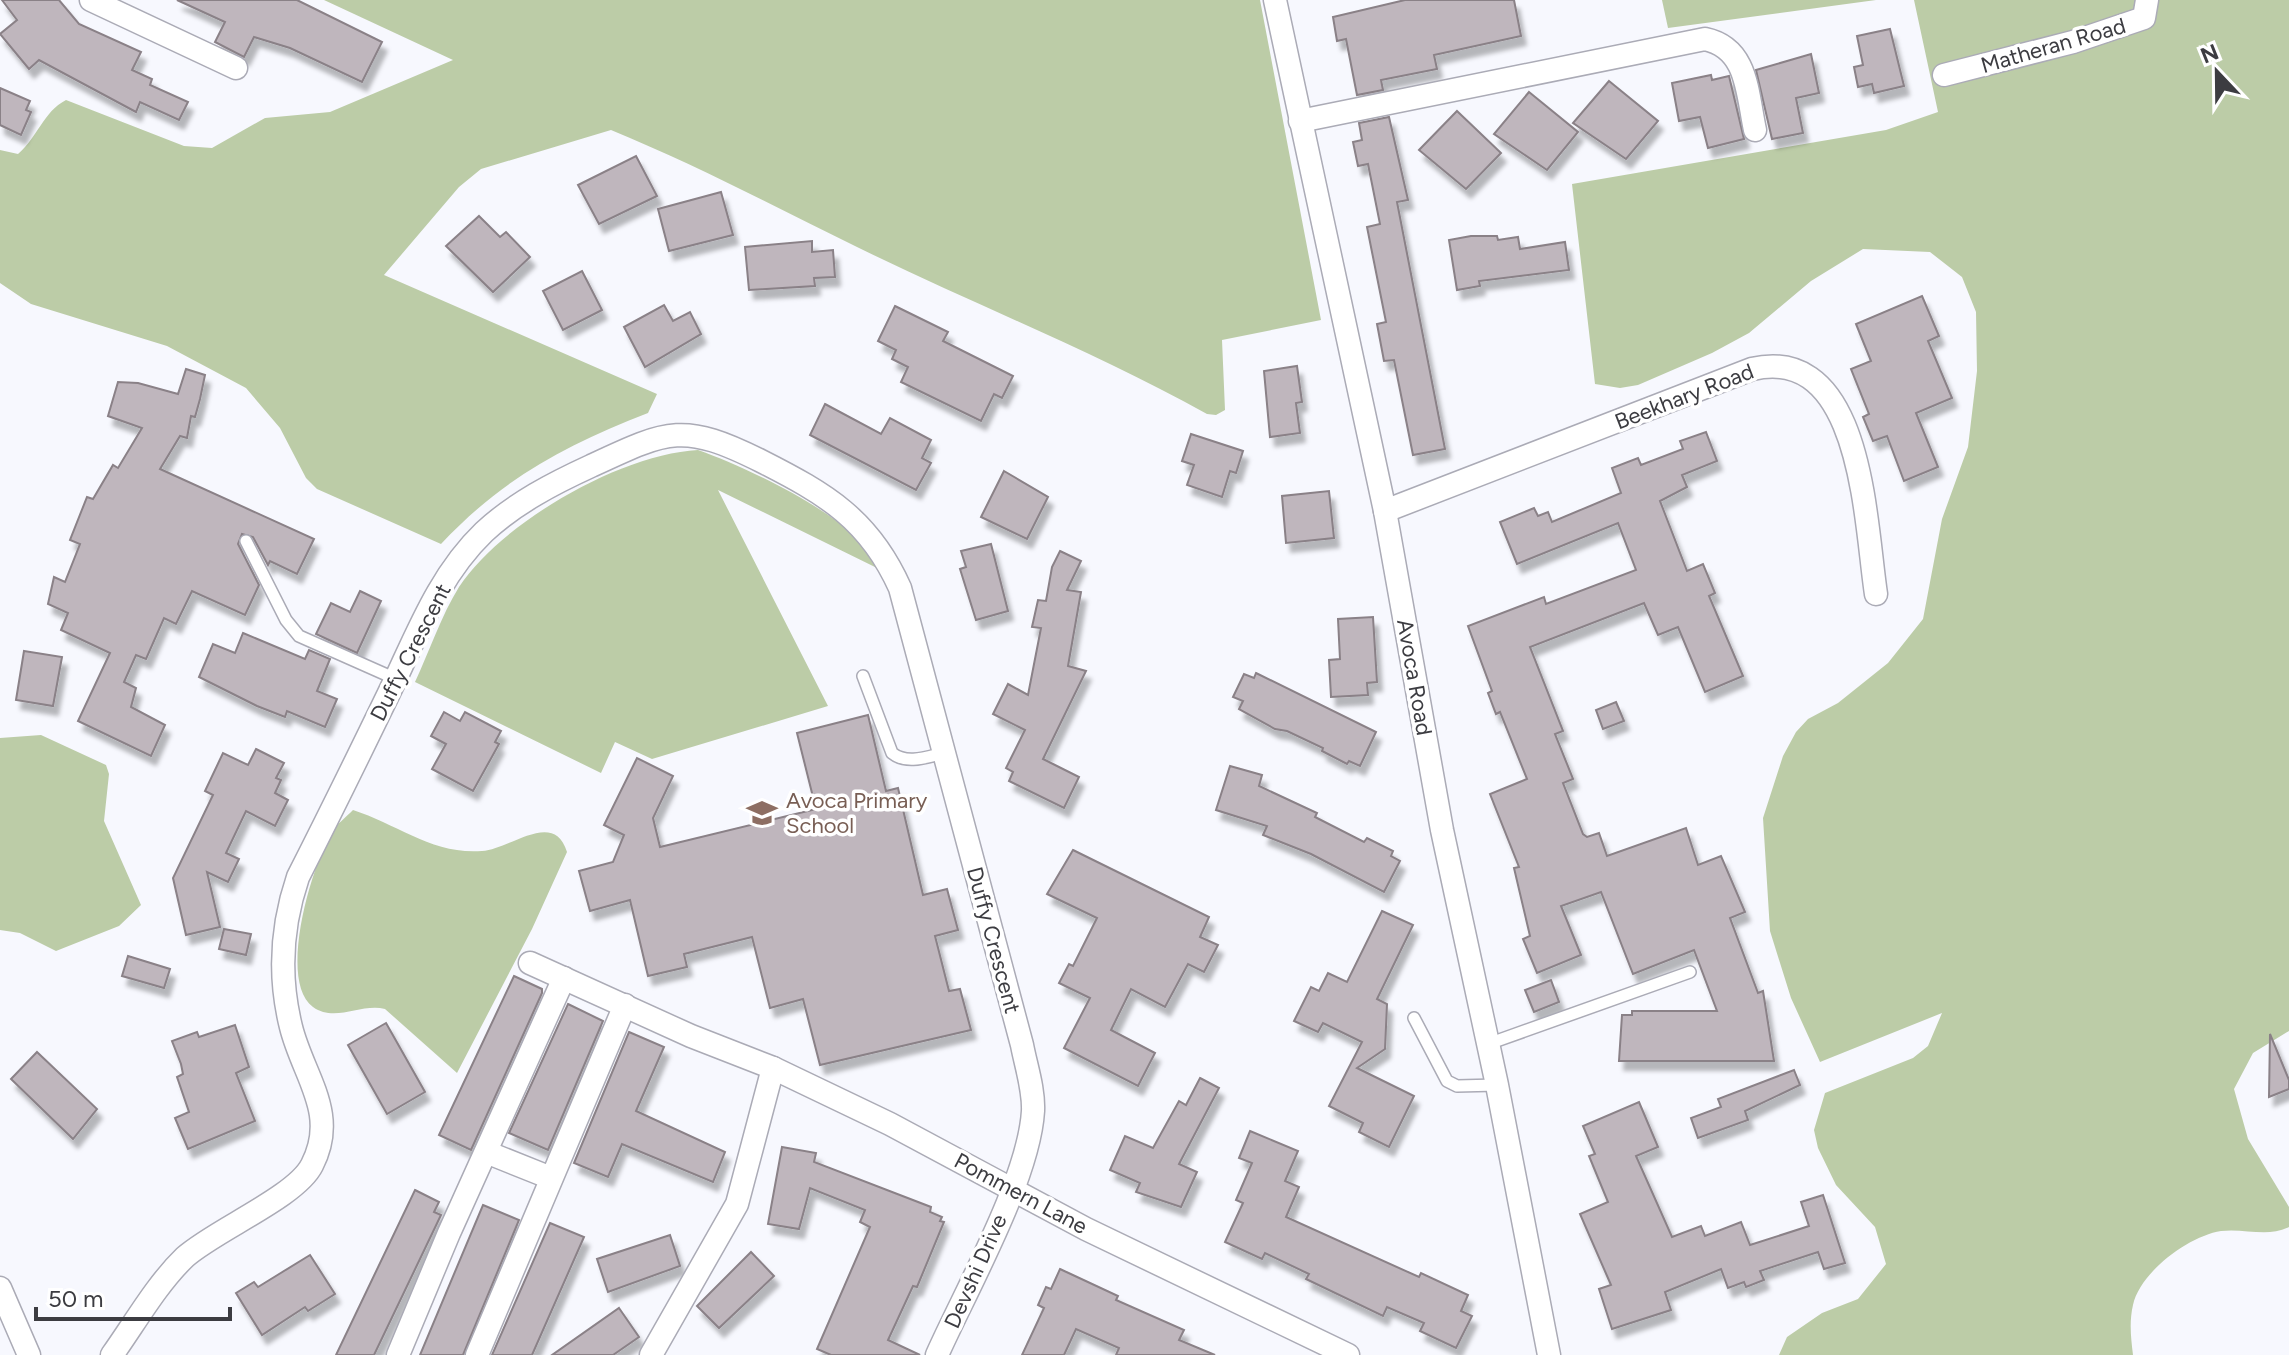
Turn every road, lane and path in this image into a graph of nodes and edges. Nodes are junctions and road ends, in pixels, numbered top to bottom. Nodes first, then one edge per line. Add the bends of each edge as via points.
1 (91, 0) edge
2 (1275, 0) edge
3 (2147, 0) edge
4 (236, 68) dead end
5 (1944, 75) dead end
6 (1300, 121) junction
7 (1755, 130) dead end
8 (1385, 511) junction
9 (246, 541) dead end
10 (1876, 594) dead end
11 (863, 676) dead end
12 (396, 679) junction
13 (944, 753) junction
14 (530, 963) dead end
15 (1690, 972) dead end
16 (564, 978) junction
17 (625, 1005) junction
18 (1414, 1018) dead end
19 (1488, 1044) junction
20 (773, 1068) junction
21 (1497, 1085) junction
22 (486, 1152) junction
23 (551, 1178) junction
24 (1013, 1187) junction
25 (0, 1288) edge
26 (29, 1355) edge
27 (112, 1355) edge
28 (398, 1355) edge
29 (477, 1355) edge
30 (651, 1355) edge
31 (937, 1355) edge
32 (1348, 1355) edge
33 (1549, 1355) edge

1 - 4 street
2 - 6 street, Avoca Road
3 - 5 street, Matheran Road via 2144,18
6 - 7 street via 1705,39 1723,44 1737,56
6 - 8 street, Avoca Road
8 - 10 street, Beekhary Road via 1752,369 1788,366 1817,382 1838,407 1860,491
8 - 19 street, Avoca Road via 1442,830
9 - 12 lane via 299,636
11 - 13 lane via 892,753 913,760
12 - 13 street, Duffy Crescent via 441,585 482,534 509,511 651,437 702,436 832,501 867,531 900,588
12 - 27 street, Duffy Crescent via 287,908 283,979 291,1029 324,1119 315,1160 287,1189 184,1259
13 - 24 street, Duffy Crescent via 1031,1087 1031,1133
14 - 16 street, Pommern Lane
15 - 19 lane
16 - 17 street, Pommern Lane
16 - 22 street
17 - 20 street, Pommern Lane
17 - 23 street
18 - 21 lane via 1447,1081 1457,1086
19 - 21 street, Avoca Road
20 - 24 street, Pommern Lane
20 - 30 street via 737,1204
21 - 33 street, Avoca Road
22 - 23 street
22 - 28 street
23 - 29 street
24 - 31 street, Devshi Drive
24 - 32 street, Pommern Lane via 1086,1229
25 - 26 street

